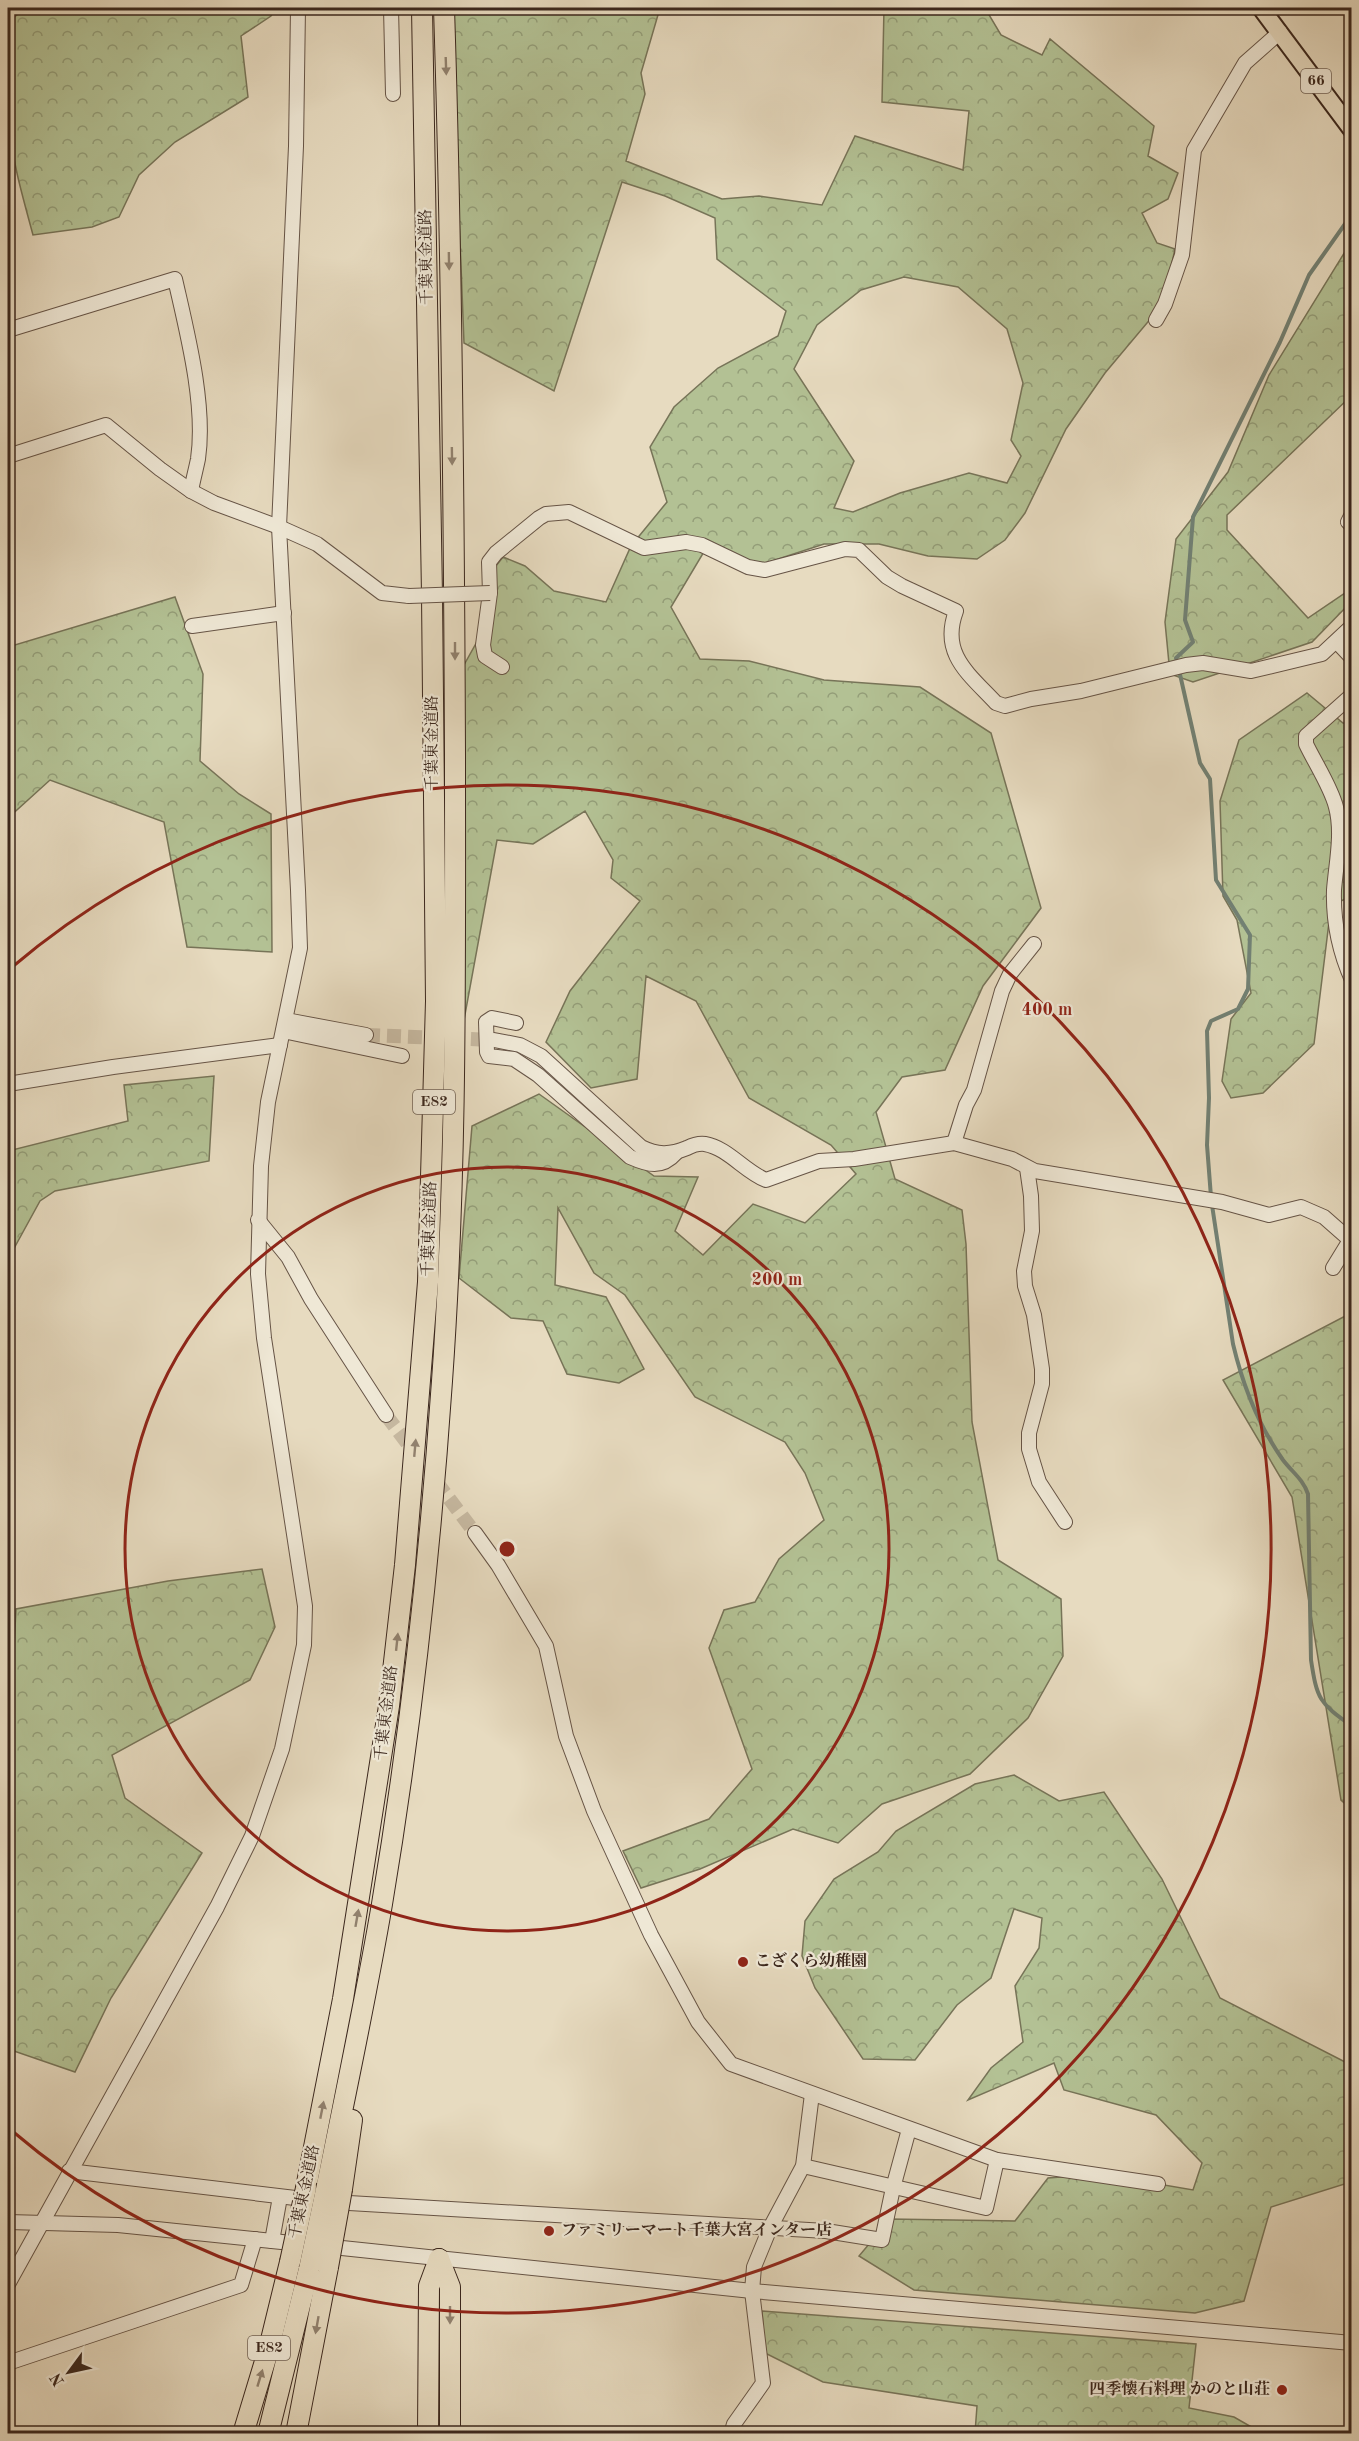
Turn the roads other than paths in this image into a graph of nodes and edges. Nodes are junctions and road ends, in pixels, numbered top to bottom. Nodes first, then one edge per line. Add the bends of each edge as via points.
1 (298, 8) edge
2 (391, 8) edge
3 (422, 8) edge
4 (444, 8) edge
5 (1261, 8) edge
6 (1280, 32) junction
7 (393, 94) dead end
8 (1352, 130) edge
9 (1156, 320) dead end
10 (8, 330) edge
11 (8, 456) edge
12 (191, 491) junction
13 (1352, 514) edge
14 (1352, 525) edge
15 (279, 527) junction
16 (490, 593) junction
17 (284, 613) junction
18 (192, 626) dead end
19 (1352, 626) edge
20 (1337, 642) junction
21 (1352, 658) edge
22 (502, 667) dead end
23 (1352, 695) edge
24 (1034, 944) dead end
25 (1352, 980) edge
26 (516, 1023) dead end
27 (283, 1032) junction
28 (366, 1035) tunnel mouth
29 (494, 1040) tunnel mouth
30 (402, 1056) dead end
31 (8, 1084) edge
32 (954, 1143) junction
33 (677, 1151) junction
34 (1027, 1168) junction
35 (258, 1220) junction
36 (1350, 1238) edge
37 (1333, 1268) dead end
38 (386, 1415) tunnel mouth
39 (1065, 1522) dead end
40 (475, 1533) tunnel mouth
41 (812, 2094) junction
42 (909, 2129) junction
43 (997, 2160) junction
44 (803, 2166) junction
45 (69, 2171) junction
46 (1158, 2184) dead end
47 (893, 2188) junction
48 (280, 2197) junction
49 (8, 2222) edge
50 (40, 2223) junction
51 (770, 2228) junction
52 (255, 2239) junction
53 (272, 2241) junction
54 (439, 2259) junction
55 (318, 2268) junction
56 (8, 2284) edge
57 (752, 2291) junction
58 (1352, 2343) edge
59 (8, 2363) edge
60 (243, 2433) edge
61 (268, 2433) edge
62 (296, 2433) edge
63 (428, 2433) edge
64 (450, 2433) edge
65 (731, 2433) edge

1 - 15 street via 296,146
2 - 7 street
60 -> 3 highway, 千葉東金道路 / E82, bridge via 290,2262 343,1999 389,1706 428,1282 435,989
4 -> 55 highway, 千葉東金道路 / E82, bridge via 454,608 453,1187 441,1397 420,1626 394,1824 359,2028 362,2054
5 - 6 main road, 66
6 - 8 main road, 66
6 - 9 street via 1245,63 1194,150 1182,255
10 - 12 street via 175,279 199,413 198,457
11 - 12 street via 106,425
12 - 15 street
13 - 14 street via 1348,522
15 - 16 street, bridge via 317,544 382,593
15 - 17 street
16 - 20 street via 489,562 496,553 546,514 569,512 644,548 686,542 765,570 844,549 859,550 887,577 956,611 951,626 955,656 996,703 1005,706 1186,665 1203,663 1251,671 1322,654
16 - 22 street via 483,645 485,656
17 - 18 street
17 - 27 street via 300,948
19 - 20 street
20 - 21 street
23 - 25 street via 1306,736 1306,744 1336,807 1337,932 1339,952
24 - 32 street via 1002,991 974,1090
26 - 33 street via 492,1018 486,1022 489,1056 514,1059 538,1075 636,1160 663,1164
27 - 28 street
27 - 30 street
27 - 31 street
27 - 35 street via 268,1102
29 - 33 street via 520,1045 541,1056 641,1147 653,1153
32 - 33 street via 819,1161 766,1180 705,1144
32 - 34 street via 1012,1159
34 - 36 street via 1222,1202 1269,1215 1301,1207 1324,1217
34 - 39 street via 1032,1231 1025,1286 1042,1369 1029,1449 1039,1482
35 - 38 street via 288,1257
35 - 45 street via 264,1338 305,1606 304,1645 282,1749 252,1836 217,1907
36 - 37 street
40 - 41 street via 546,1646 566,1736 594,1811 651,1935 698,2022 730,2064
41 - 42 street
41 - 44 street
42 - 43 street
42 - 47 street
43 - 46 street
43 - 47 street via 986,2208
44 - 47 street
44 - 51 street
45 - 48 street
45 - 50 street
47 - 51 street via 882,2240
48 - 51 street
48 - 53 street
49 - 50 street
50 - 52 street via 118,2225
50 - 56 street
51 - 57 street via 754,2266
52 - 53 street
52 - 59 street via 241,2285
53 - 54 street
54 - 57 street
54 - 63 highway via 429,2286
54 -> 64 highway via 450,2287
55 - 61 highway, E82
55 -> 62 highway
57 - 58 street
57 - 65 street via 763,2383

